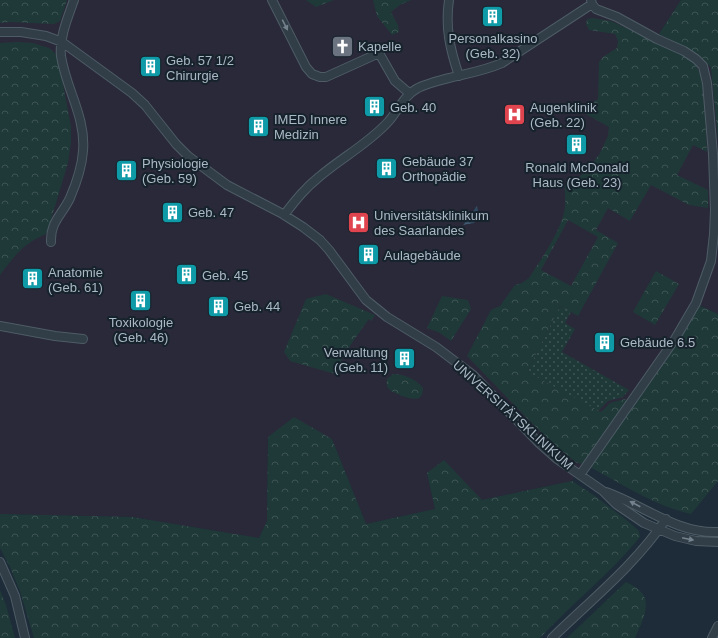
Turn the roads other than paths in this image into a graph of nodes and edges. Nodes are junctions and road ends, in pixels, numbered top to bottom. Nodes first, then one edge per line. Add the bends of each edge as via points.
1 (74, 0) edge
2 (272, 0) edge
3 (449, 0) edge
4 (591, 2) edge
5 (0, 32) edge
6 (62, 42) junction
7 (459, 76) junction
8 (409, 94) junction
9 (284, 215) junction
10 (51, 242) dead end
11 (0, 326) edge
12 (83, 339) dead end
13 (580, 475) junction
14 (603, 491) junction
15 (666, 520) junction
16 (659, 530) junction
17 (718, 532) edge
18 (718, 542) edge
19 (0, 562) edge
20 (718, 626) edge
21 (25, 638) edge
22 (552, 638) edge
23 (712, 638) edge

1 - 6 street
2 -> 8 street via 312,74 326,77 379,53 395,81
3 - 7 street via 446,24
4 - 7 street via 502,63
4 - 13 street via 596,9 617,17 684,52 703,66 707,83 713,154 715,210 711,261 696,304 675,339
5 - 6 street, UNIVERSITÄTSKLINIKUM via 46,36
6 - 9 street, UNIVERSITÄTSKLINIKUM via 132,93 145,105 176,144 200,166 227,186
6 - 10 street via 61,56 79,113 84,141 79,171 70,198 51,231
7 - 8 street via 418,88
8 - 9 street via 383,127 363,145 319,176
9 - 13 street, UNIVERSITÄTSKLINIKUM via 325,245 366,300 376,309 436,347 473,375 540,443
11 - 12 street
13 - 14 street, UNIVERSITÄTSKLINIKUM
15 -> 14 street
14 - 16 street via 616,504
15 - 16 street
15 - 17 street via 692,530
16 -> 18 street via 687,539
16 - 22 street via 621,573
19 - 21 street via 15,596
20 - 23 street

